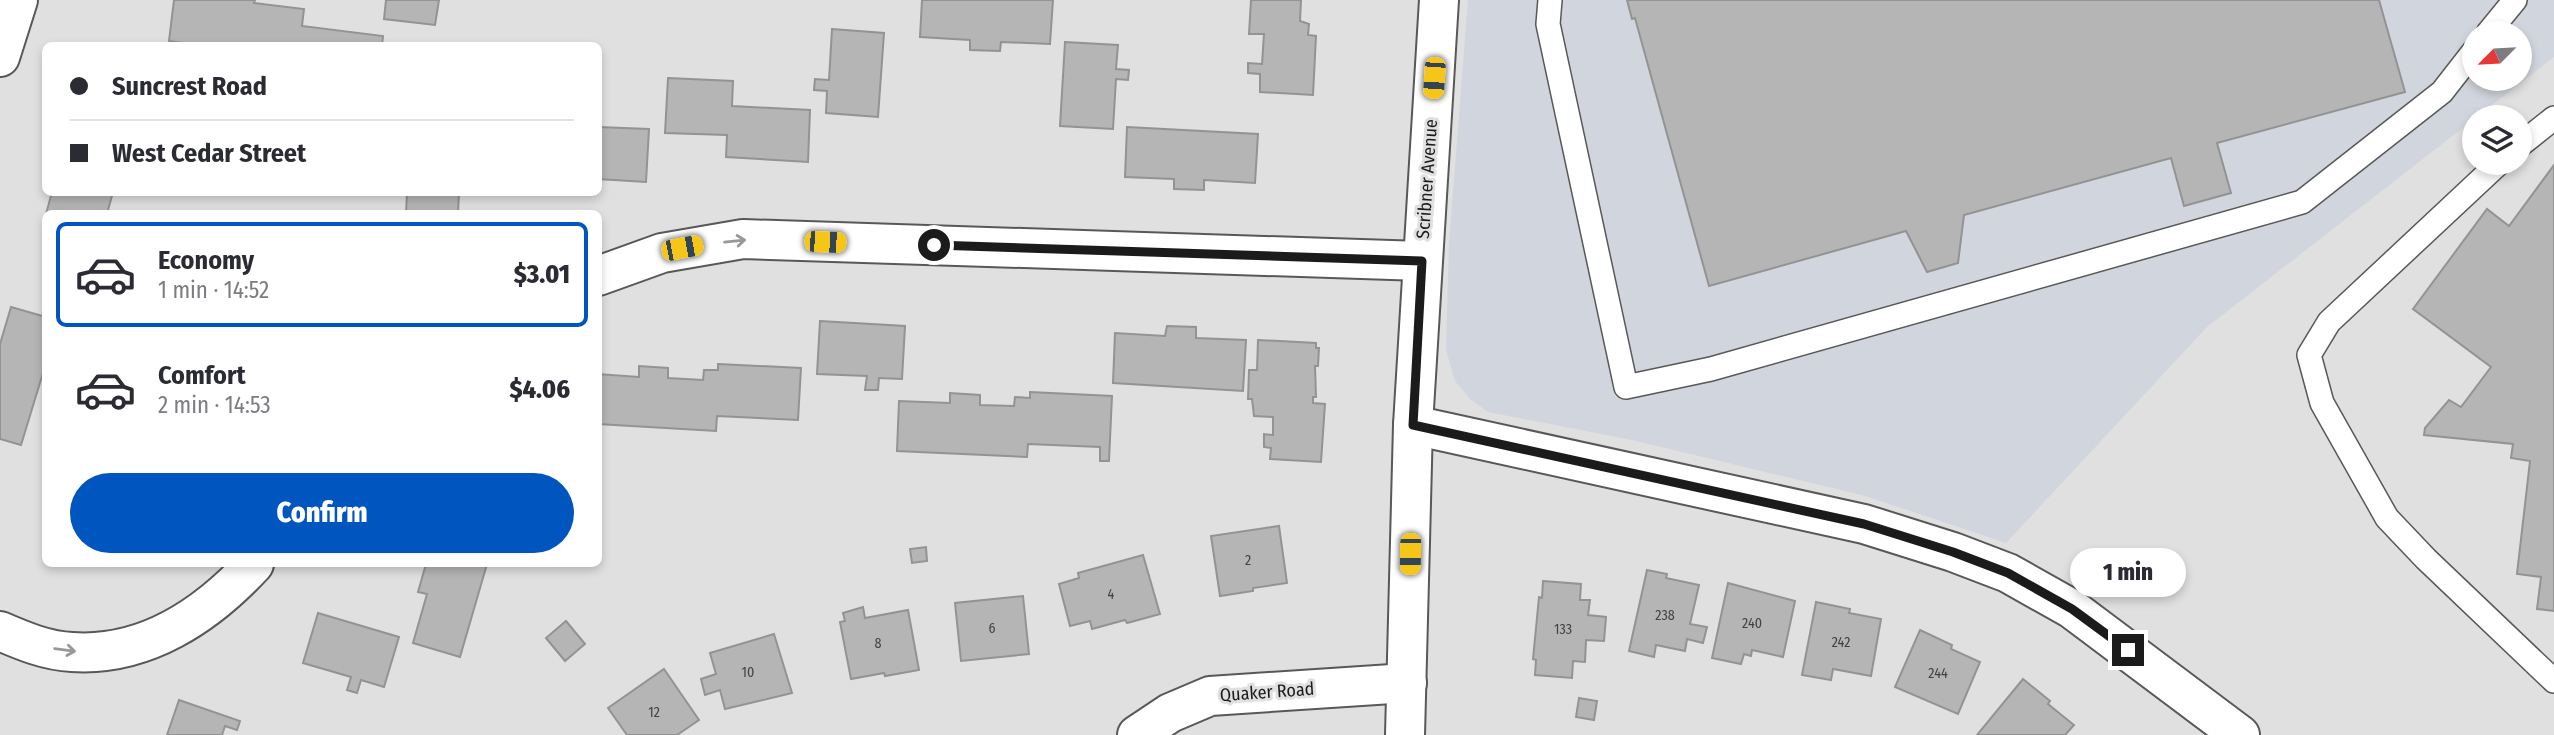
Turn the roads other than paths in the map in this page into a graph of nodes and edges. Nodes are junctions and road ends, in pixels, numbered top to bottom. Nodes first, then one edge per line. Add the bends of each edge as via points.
1 (18, 0) edge
2 (1439, 0) edge
3 (1550, 0) edge
4 (2515, 0) edge
5 (2498, 21) edge
6 (0, 57) edge
7 (2462, 66) edge
8 (2554, 118) edge
9 (2532, 135) edge
10 (2486, 175) edge
11 (1422, 261) junction
12 (602, 275) edge
13 (1413, 425) junction
14 (251, 567) edge
15 (0, 631) edge
16 (2554, 681) edge
17 (1407, 683) junction
18 (1137, 735) edge
19 (1405, 735) edge
20 (2241, 735) edge

1 - 6 street
2 - 11 street, Scribner Avenue
3 - 7 lane via 1548,24 1626,387 1711,369 2302,202 2442,92
4 - 5 lane
8 - 9 lane
10 - 16 lane via 2329,322 2309,355 2322,403 2387,518
12 -> 11 street via 662,253 743,239
11 - 13 street, Scribner Avenue
13 - 17 street, Scribner Avenue
13 - 20 street via 1864,524 1953,552 2008,573 2072,609
15 -> 14 street via 34,645 71,652 136,645 187,622
17 - 18 street, Quaker Road via 1210,696 1170,713
17 - 19 street, Scribner Avenue

